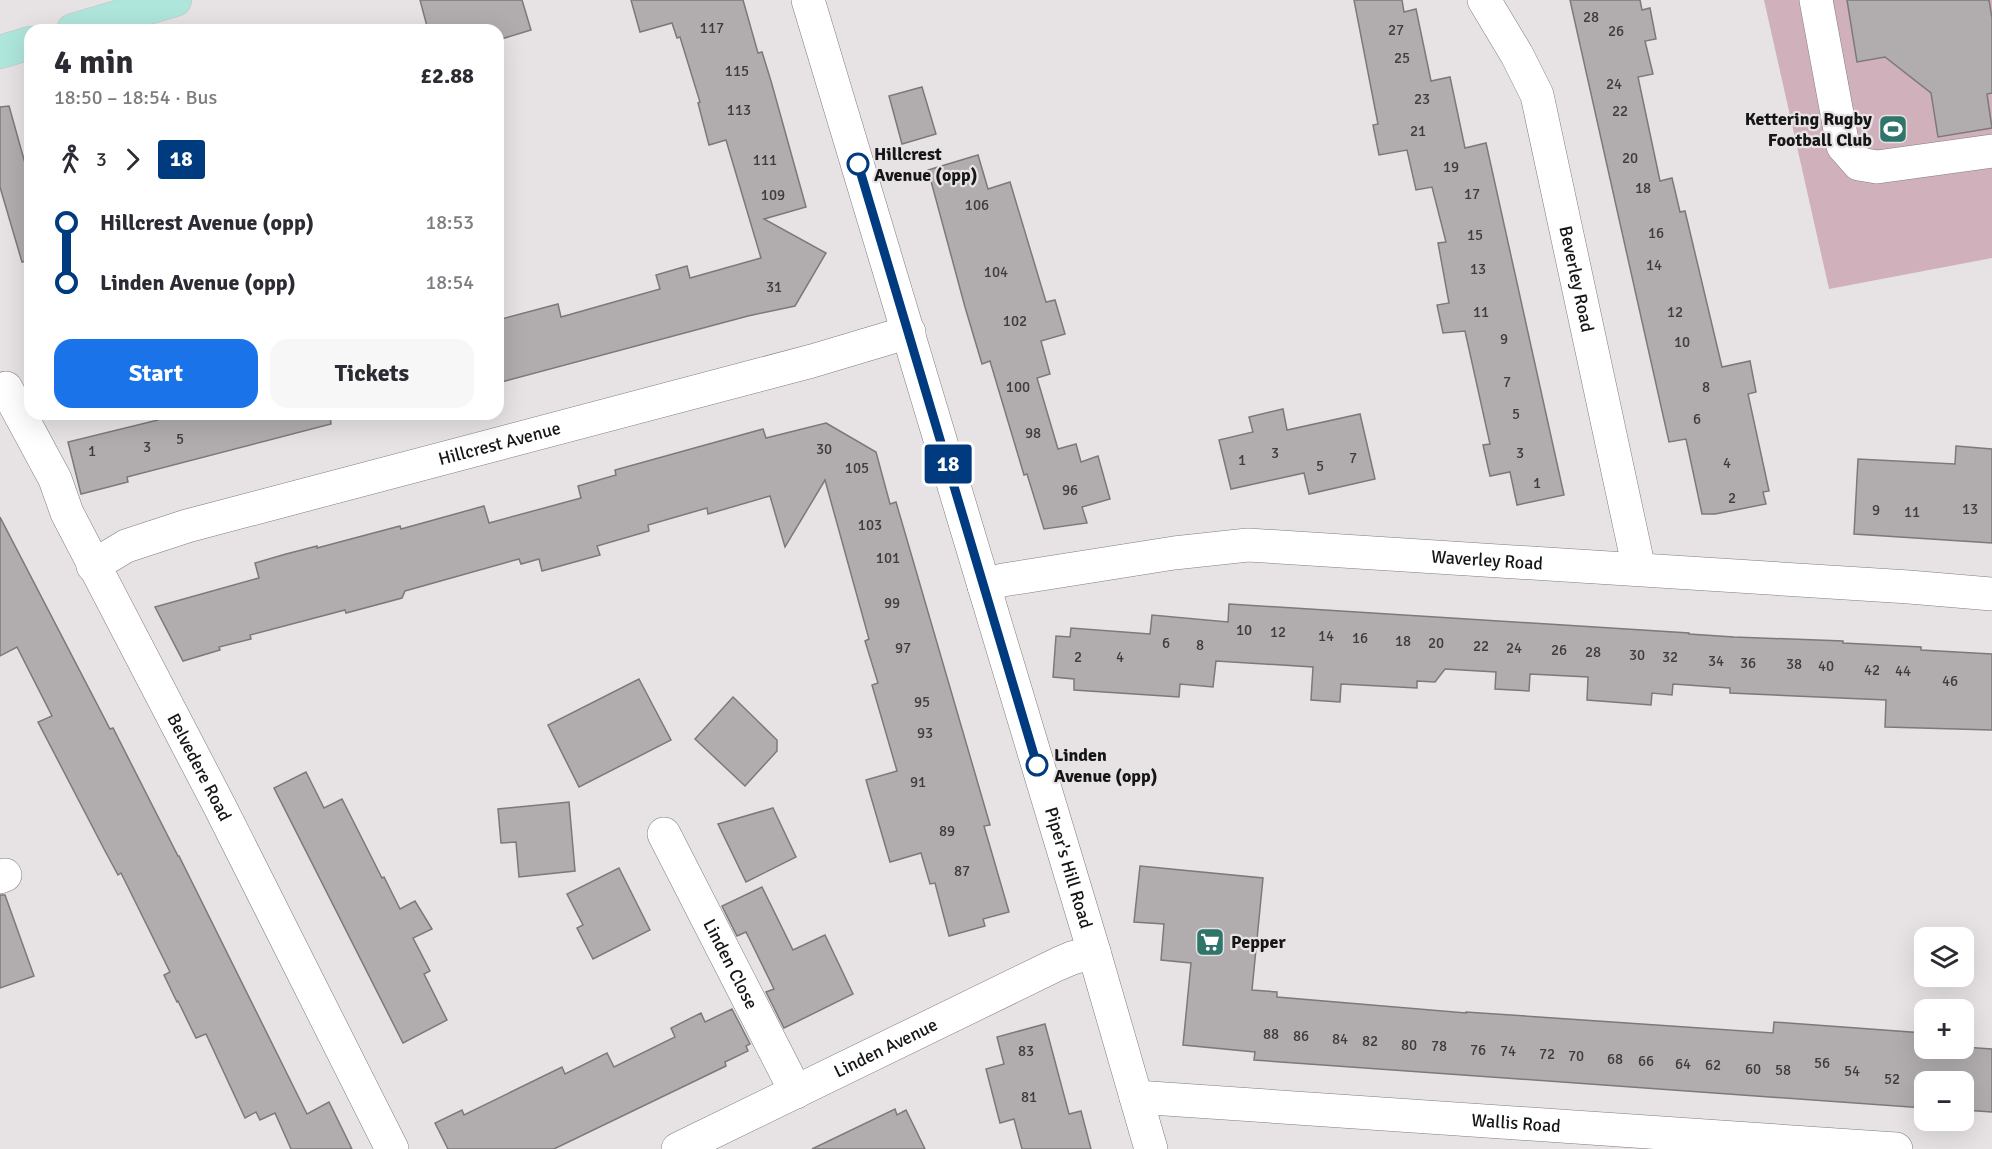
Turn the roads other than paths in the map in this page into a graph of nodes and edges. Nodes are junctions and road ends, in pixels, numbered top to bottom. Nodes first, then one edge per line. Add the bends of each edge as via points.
1 (175, 0) edge
2 (808, 0) edge
3 (1484, 0) edge
4 (1816, 0) edge
5 (93, 24) edge
6 (24, 45) edge
7 (0, 52) edge
8 (1992, 151) edge
9 (909, 332) junction
10 (6, 388) dead end
11 (93, 566) junction
12 (1639, 569) junction
13 (984, 586) junction
14 (1992, 594) edge
15 (664, 834) dead end
16 (1094, 952) junction
17 (796, 1092) junction
18 (1136, 1097) junction
19 (392, 1149) edge
20 (678, 1149) edge
21 (1151, 1149) edge
22 (1896, 1149) edge

1 - 5 main road
2 - 9 street, Piper's Hill Road
3 - 12 street, Beverley Road via 1537,95
4 - 8 street via 1843,146 1859,164 1877,167
6 - 7 main road
9 - 11 street, Hillcrest Avenue via 188,526 126,546
9 - 13 street, Piper's Hill Road
10 - 11 street, Belvedere Road via 55,479
11 - 19 street, Belvedere Road via 220,807
12 - 13 street, Waverley Road via 1248,545 1174,552
12 - 14 street, Waverley Road
13 - 16 street, Piper's Hill Road
15 - 17 street, Linden Close
16 - 17 street, Linden Avenue via 1058,964
16 - 18 street, Piper's Hill Road
17 - 20 street, Linden Avenue
18 - 21 street, Piper's Hill Road
18 - 22 street, Wallis Road

